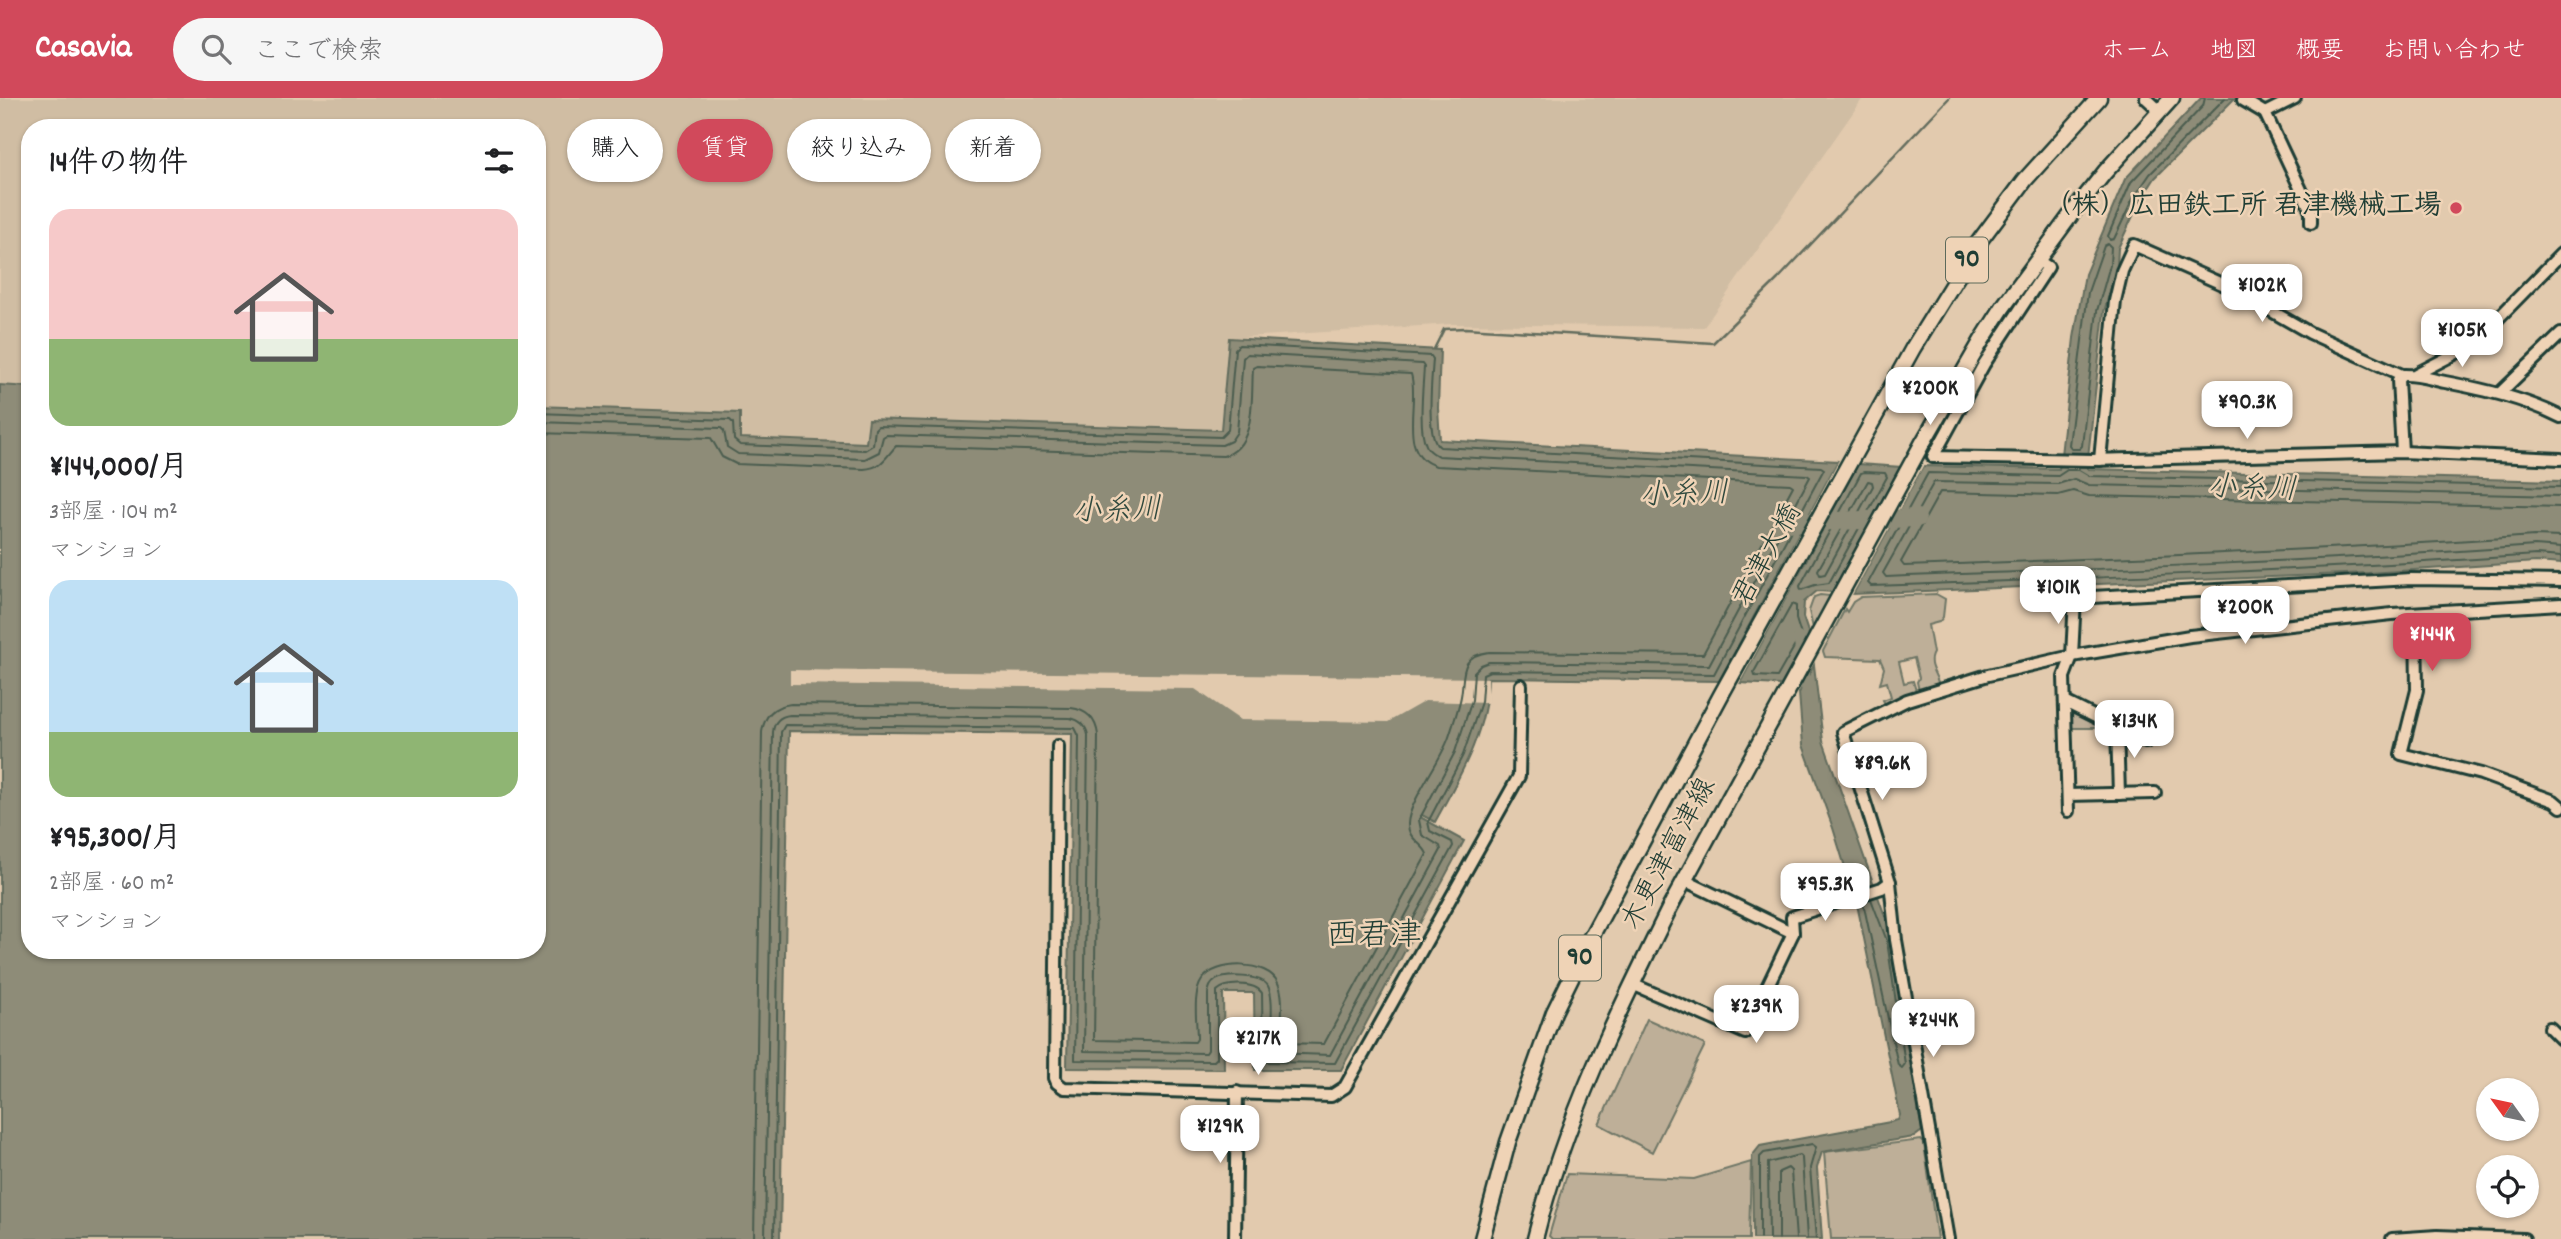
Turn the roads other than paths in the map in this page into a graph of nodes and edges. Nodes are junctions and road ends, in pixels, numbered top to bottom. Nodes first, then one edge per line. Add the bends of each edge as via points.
1 (2099, 98) edge
2 (2146, 98) edge
3 (2172, 98) edge
4 (2295, 98) edge
5 (2243, 100) dead end
6 (2160, 111) junction
7 (2265, 113) junction
8 (2311, 223) dead end
9 (2561, 254) edge
10 (2037, 260) junction
11 (2561, 334) edge
12 (2416, 374) junction
13 (2402, 375) junction
14 (2500, 393) junction
15 (2561, 417) edge
16 (2402, 452) junction
17 (2561, 459) edge
18 (2096, 460) junction
19 (2561, 581) edge
20 (2561, 604) edge
21 (2416, 612) junction
22 (2072, 656) junction
23 (1521, 685) dead end
24 (1721, 695) joint
25 (2065, 702) junction
26 (2117, 728) junction
27 (2146, 742) dead end
28 (1058, 746) dead end
29 (2155, 793) dead end
30 (2119, 794) junction
31 (2068, 795) junction
32 (2561, 807) edge
33 (2068, 811) dead end
34 (1684, 880) junction
35 (1886, 885) junction
36 (1793, 933) junction
37 (1632, 984) junction
38 (2550, 1028) dead end
39 (2561, 1039) edge
40 (1237, 1092) junction
41 (2477, 1238) edge
42 (1235, 1239) edge
43 (1482, 1239) edge
44 (1535, 1239) edge
45 (1948, 1239) edge
46 (2392, 1239) edge
47 (2524, 1239) edge

1 - 24 main road, 君津大橋 / 90 via 2025,180 1978,243 1913,348
2 - 6 street
3 - 6 main road, 90
4 - 7 street
5 - 7 street
6 - 10 main road, 90 via 2105,172
7 - 8 street via 2311,211
9 - 12 street via 2472,345
10 - 18 street via 2048,267 1983,364 1933,457
10 - 34 main road, 木更津富津線 / 90 via 1982,340 1922,444
11 - 14 street
12 - 13 street
12 - 14 street
13 - 16 street via 2398,380
13 - 18 street via 2310,333 2231,288 2134,245 2115,301
14 - 15 street
16 - 17 street
16 - 18 street
19 - 22 street via 2411,579 2075,597
20 - 21 street
21 - 22 street via 2190,636
21 - 32 street via 2417,690 2401,754 2481,774
22 - 25 street via 2064,677
22 - 35 street via 1907,700 1843,732
23 - 40 street via 1519,776 1345,1087 1331,1096
24 - 43 main road, 木更津富津線 / 90 via 1554,1012 1508,1142
25 - 26 street
25 - 31 street
26 - 27 street
26 - 30 street
28 - 40 street via 1057,1083 1065,1088
29 - 30 street
30 - 31 street
31 - 33 street
34 - 36 street
34 - 37 main road, 木更津富津線 / 90
35 - 36 street via 1792,917
35 - 45 street
36 - 37 street via 1745,1033
37 - 44 main road, 木更津富津線 / 90 via 1581,1094
38 - 39 street
40 - 42 street
41 - 46 street
41 - 47 street

